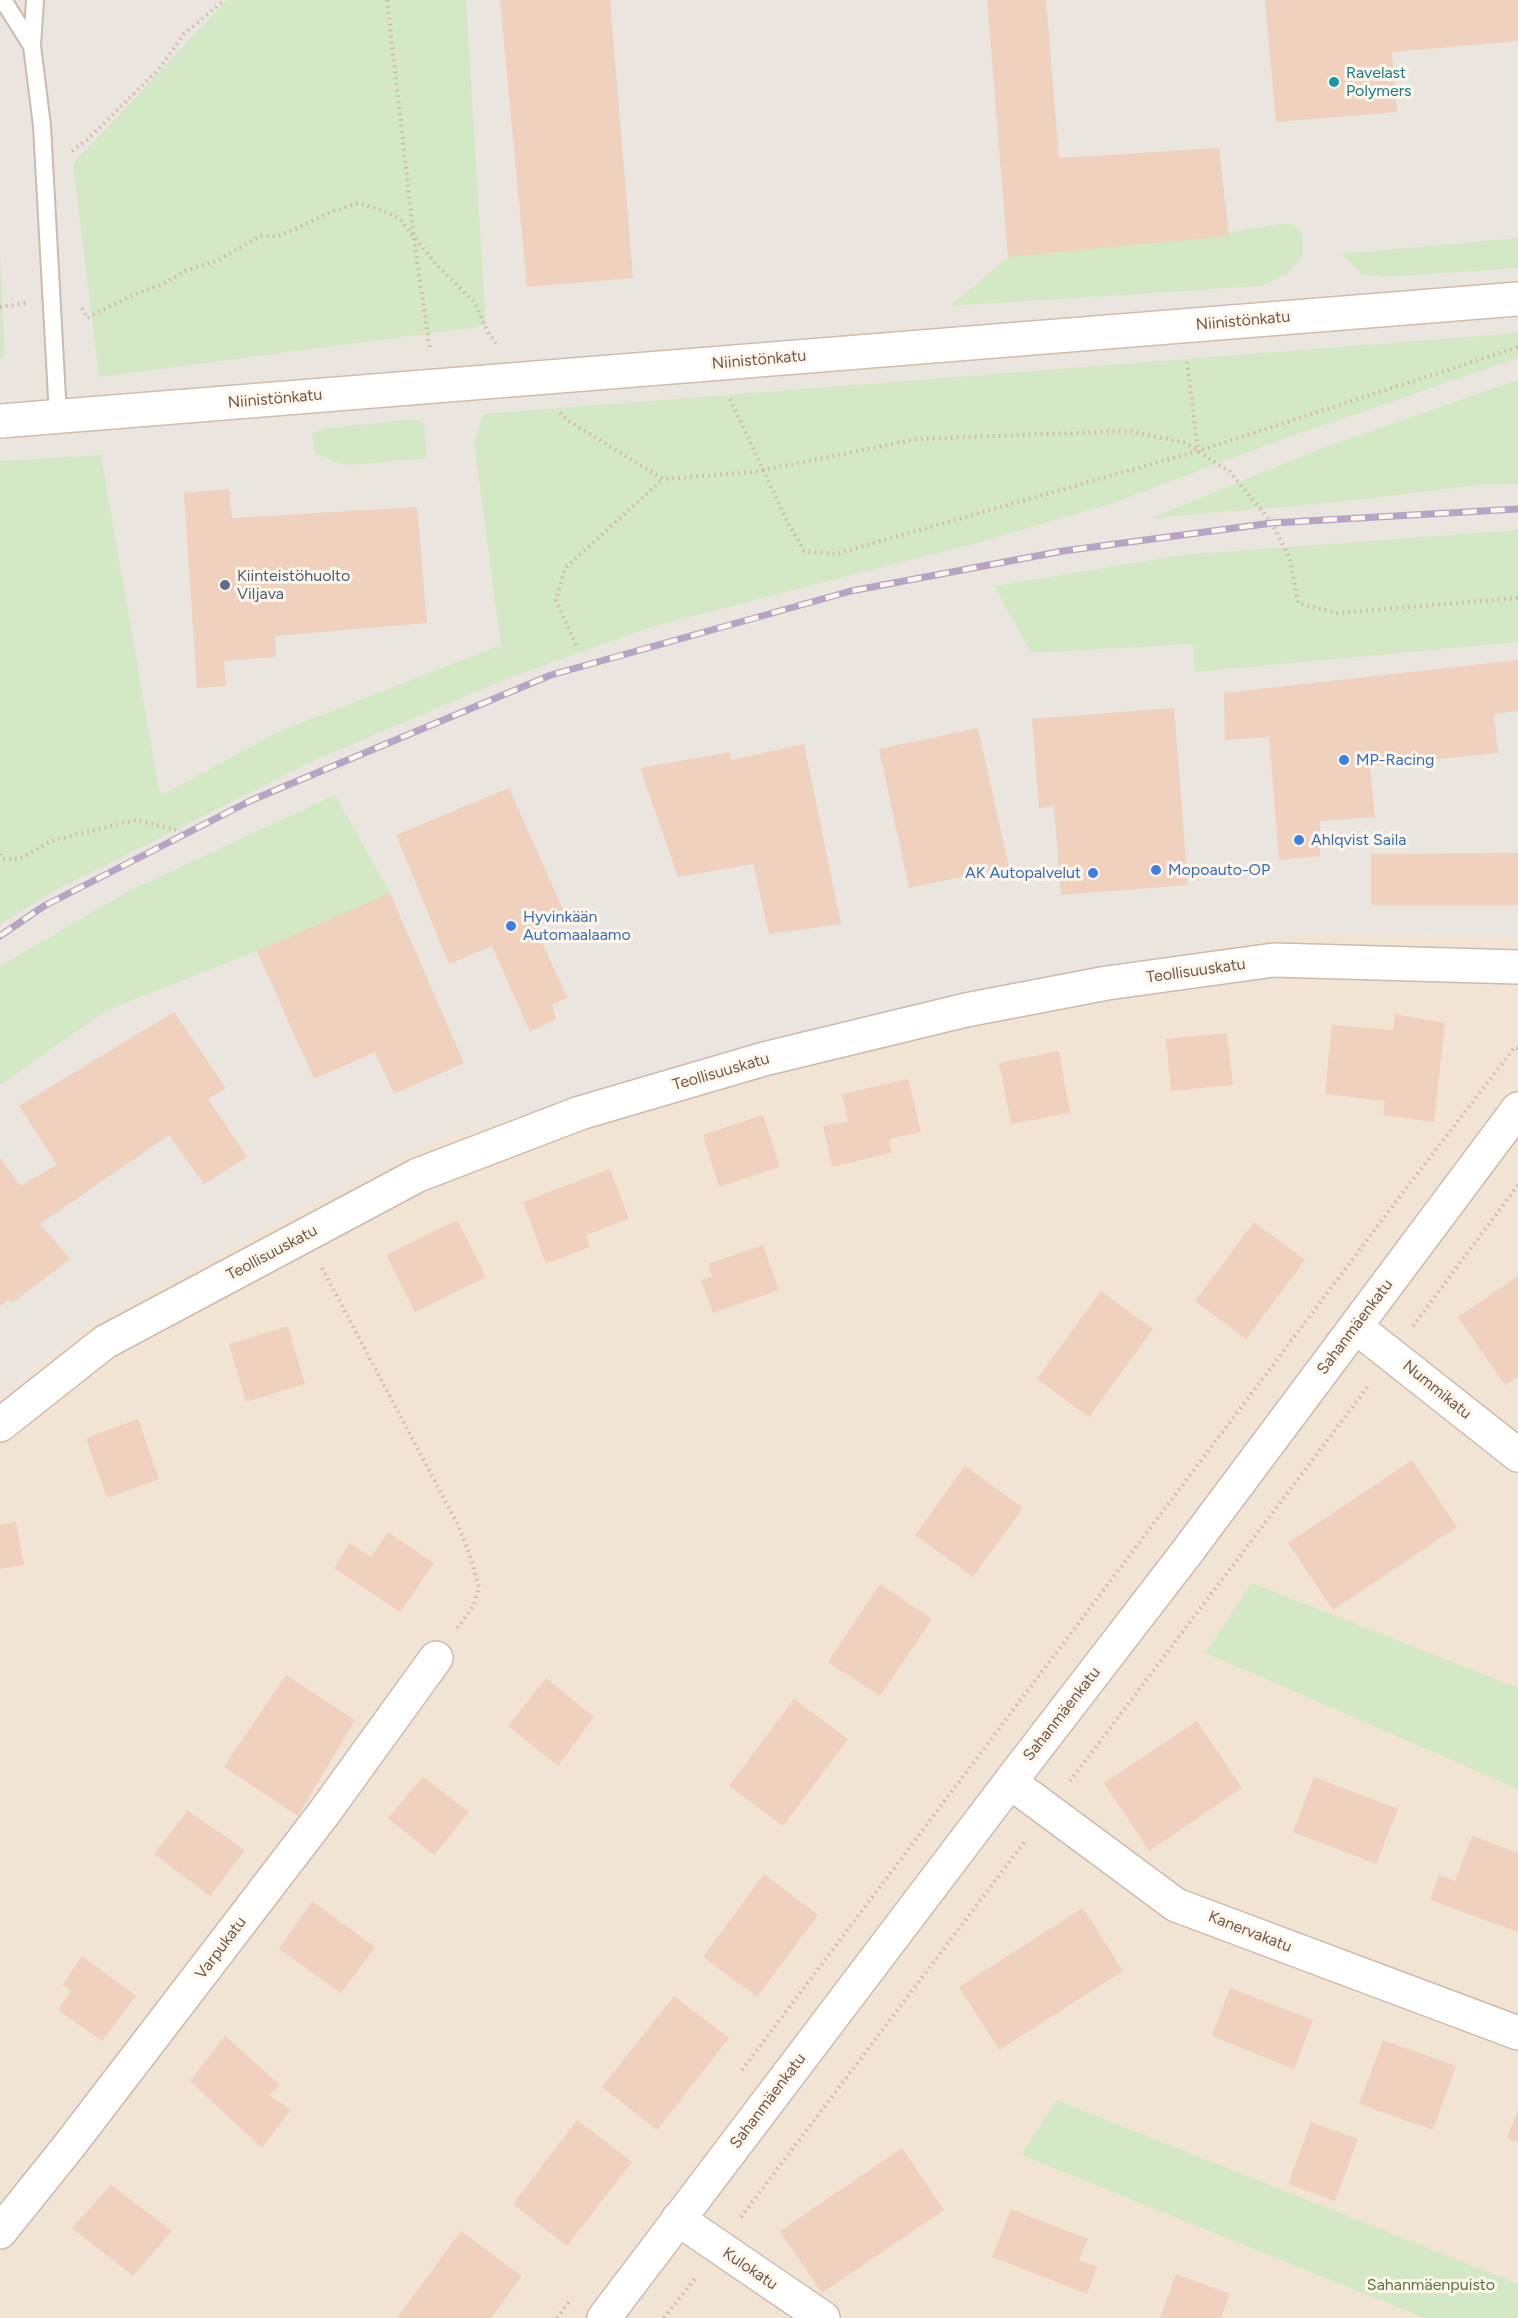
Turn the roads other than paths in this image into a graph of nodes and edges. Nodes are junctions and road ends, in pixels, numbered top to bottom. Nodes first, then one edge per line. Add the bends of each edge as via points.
1 (3, 0) edge
2 (35, 0) edge
3 (32, 46) junction
4 (1518, 299) edge
5 (58, 416) junction
6 (0, 421) edge
7 (1518, 967) edge
8 (1518, 1109) edge
9 (1356, 1327) junction
10 (0, 1425) edge
11 (1518, 1455) edge
12 (435, 1658) road end
13 (1010, 1782) junction
14 (1518, 2033) edge
15 (678, 2219) junction
16 (0, 2232) edge
17 (604, 2318) edge
18 (824, 2318) edge

1 - 3 lane
2 - 3 lane
3 - 5 lane via 42,126
4 - 5 street, Niinistönkatu
5 - 6 street, Niinistönkatu
7 - 10 street, Teollisuuskatu via 1274,960 1107,983 966,1010 764,1059 580,1113 418,1175 105,1342
8 - 9 street, Sahanmäenkatu
9 - 11 street, Nummikatu
9 - 13 street, Sahanmäenkatu
12 - 16 street, Varpukatu via 324,1813
13 - 14 street, Kanervakatu via 1176,1905
13 - 15 street, Sahanmäenkatu
15 - 17 street, Sahanmäenkatu
15 - 18 street, Kulokatu

